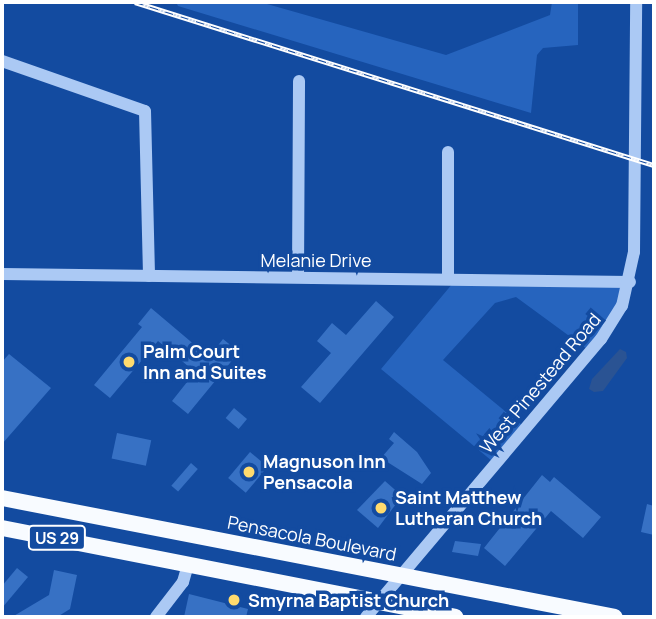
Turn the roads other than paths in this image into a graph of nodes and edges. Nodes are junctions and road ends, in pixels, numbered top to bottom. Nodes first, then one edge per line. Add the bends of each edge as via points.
1 (636, 2) edge
2 (2, 64) edge
3 (299, 81) dead end
4 (448, 152) dead end
5 (2, 274) edge
6 (149, 276) junction
7 (298, 277) junction
8 (448, 278) junction
9 (630, 282) junction
10 (2, 498) edge
11 (119, 520) junction
12 (2, 528) edge
13 (237, 542) junction
14 (113, 549) junction
15 (188, 564) junction
16 (230, 572) junction
17 (401, 575) junction
18 (379, 602) junction
19 (156, 617) edge
20 (366, 617) edge
21 (455, 617) edge
22 (615, 617) edge

1 - 9 street, West Pinestead Road
2 - 6 street via 145,111
3 - 7 street
4 - 8 street
5 - 6 street, Melanie Drive
6 - 7 street, Melanie Drive
7 - 8 street, Melanie Drive
8 - 9 street, Melanie Drive
9 - 17 street, West Pinestead Road via 617,316 601,339
10 - 11 main road, Pensacola Boulevard / US 29
11 - 13 main road, Pensacola Boulevard / US 29
11 - 14 main road
12 - 14 main road, US 29
13 - 16 main road
13 - 17 main road, Pensacola Boulevard / US 29
14 - 15 main road, US 29
15 - 16 main road, US 29
15 - 19 street via 184,582
16 - 18 main road, US 29
17 - 18 street, West Pinestead Road
17 - 22 main road, Pensacola Boulevard / US 29
18 - 20 street, West Pinestead Road
18 - 21 main road, US 29

